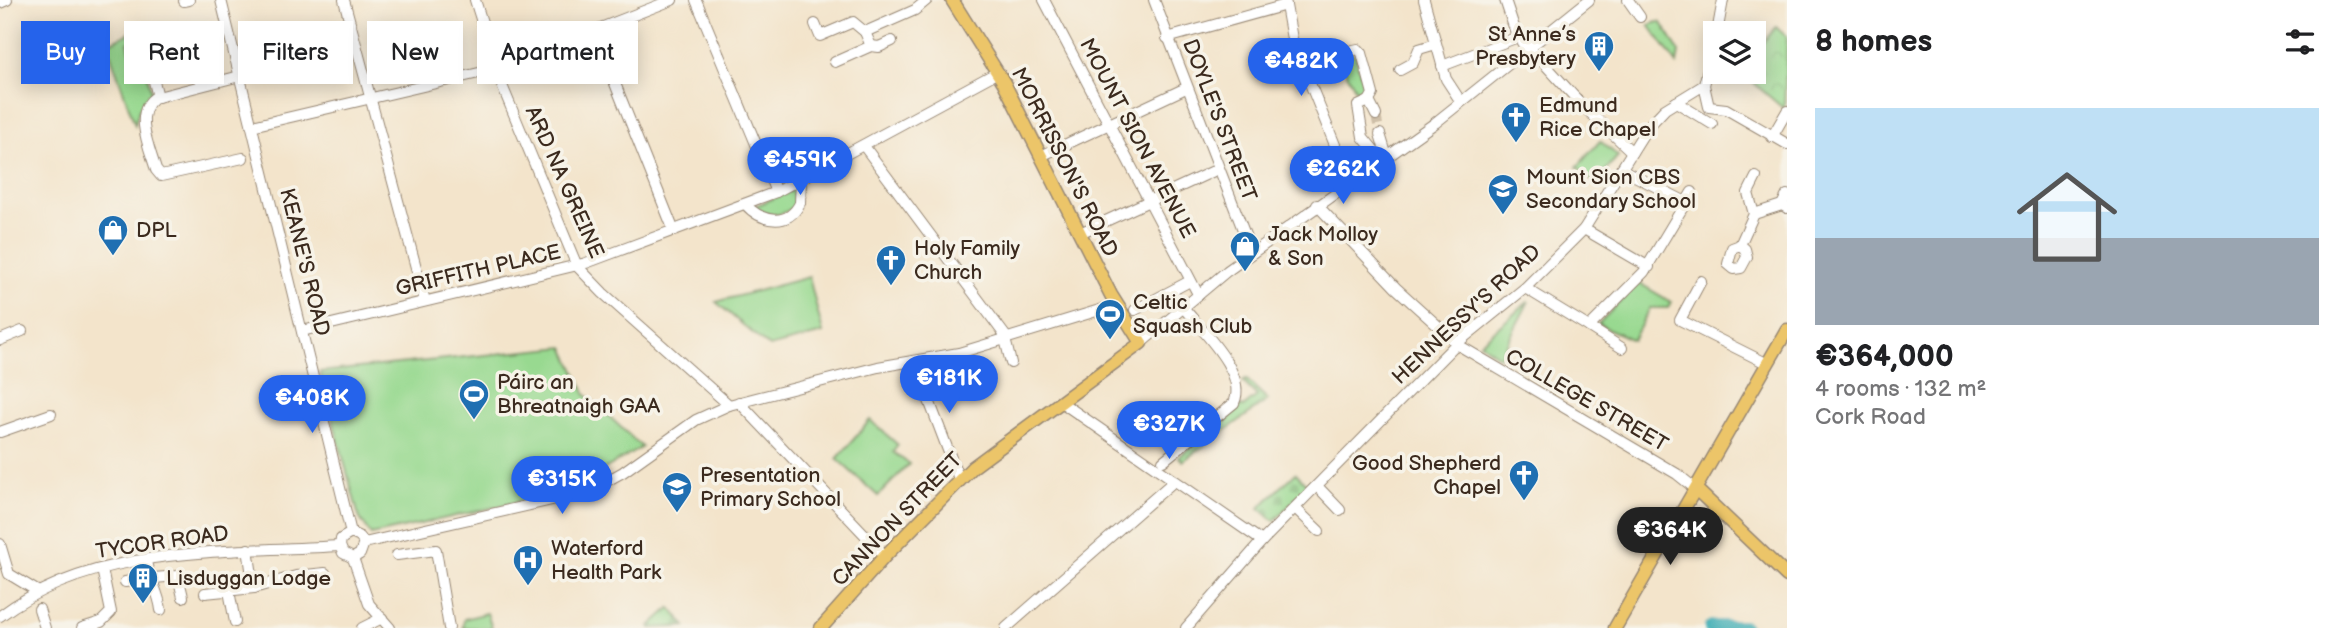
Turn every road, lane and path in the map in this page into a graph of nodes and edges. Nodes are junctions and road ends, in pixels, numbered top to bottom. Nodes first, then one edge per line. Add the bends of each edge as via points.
1 (7, 0) edge
2 (222, 0) edge
3 (345, 0) edge
4 (475, 0) edge
5 (672, 0) edge
6 (696, 0) edge
7 (927, 0) edge
8 (952, 0) edge
9 (1044, 0) edge
10 (1153, 0) edge
11 (1423, 0) edge
12 (1505, 0) edge
13 (1589, 0) edge
14 (1628, 0) edge
15 (1723, 0) edge
16 (1286, 2) edge
17 (0, 3) edge
18 (1640, 17) dead end
19 (481, 21) edge
20 (619, 21) edge
21 (1719, 21) edge
22 (815, 24) dead end
23 (865, 32) junction
24 (1518, 37) junction
25 (1167, 38) junction
26 (892, 41) dead end
27 (1436, 44) junction
28 (871, 46) junction
29 (1529, 49) junction
30 (1317, 58) dead end
31 (835, 62) dead end
32 (1442, 66) junction
33 (238, 68) edge
34 (1400, 70) dead end
35 (998, 72) junction
36 (477, 74) edge
37 (238, 77) edge
38 (155, 84) edge
39 (242, 84) edge
40 (502, 84) edge
41 (615, 84) edge
42 (1704, 85) joint
43 (1186, 88) junction
44 (158, 97) junction
45 (371, 99) junction
46 (1370, 101) junction
47 (1461, 102) junction
48 (1676, 102) junction
49 (1787, 111) edge
50 (1376, 115) tunnel mouth
51 (1111, 124) junction
52 (1712, 124) dead end
53 (252, 126) junction
54 (1380, 134) tunnel mouth
55 (1772, 137) junction
56 (1787, 145) edge
57 (864, 146) junction
58 (1632, 152) junction
59 (1041, 156) junction
60 (243, 158) dead end
61 (1385, 158) junction
62 (1218, 169) junction
63 (1621, 169) junction
64 (1756, 177) dead end
65 (802, 179) junction
66 (1350, 182) junction
67 (776, 192) junction
68 (1149, 201) junction
69 (1785, 203) edge
70 (745, 204) junction
71 (1317, 205) junction
72 (1754, 214) junction
73 (1584, 229) junction
74 (674, 231) junction
75 (1080, 233) junction
76 (1740, 245) dead end
77 (1252, 253) junction
78 (577, 267) junction
79 (1648, 267) junction
80 (1190, 281) junction
81 (1700, 281) dead end
82 (1525, 288) junction
83 (1198, 294) junction
84 (425, 301) junction
85 (1116, 305) junction
86 (1183, 307) junction
87 (1135, 310) dead end
88 (1589, 327) junction
89 (1787, 330) edge
90 (22, 331) dead end
91 (302, 331) junction
92 (1006, 338) junction
93 (0, 340) edge
94 (1141, 343) junction
95 (1457, 343) junction
96 (1622, 348) dead end
97 (914, 361) junction
98 (1011, 363) dead end
99 (1768, 364) junction
100 (1061, 402) junction
101 (734, 403) junction
102 (51, 414) dead end
103 (0, 432) edge
104 (1163, 461) dead end
105 (959, 479) junction
106 (1173, 482) junction
107 (1317, 486) junction
108 (1697, 490) junction
109 (1295, 508) junction
110 (1340, 510) dead end
111 (1320, 531) dead end
112 (351, 533) junction
113 (1262, 541) junction
114 (364, 543) junction
115 (0, 544) edge
116 (340, 546) junction
117 (248, 549) junction
118 (397, 555) dead end
119 (885, 556) junction
120 (353, 558) junction
121 (146, 561) junction
122 (102, 569) junction
123 (325, 573) dead end
124 (148, 575) junction
125 (1787, 576) edge
126 (125, 582) dead end
127 (254, 588) junction
128 (37, 591) junction
129 (229, 591) junction
130 (205, 593) dead end
131 (183, 597) dead end
132 (39, 609) dead end
133 (161, 610) dead end
134 (0, 616) edge
135 (382, 618) junction
136 (235, 622) dead end
137 (45, 628) edge
138 (82, 628) edge
139 (363, 628) edge
140 (390, 628) edge
141 (449, 628) edge
142 (821, 628) edge
143 (1006, 628) edge
144 (1186, 628) edge
145 (1615, 628) edge

1 - 17 street
2 - 33 street, KEANE'S ROAD
3 - 45 street
4 - 19 street, ARD NA GREINE
5 - 20 street
6 - 67 street
7 - 23 street
8 - 35 main road, MORRISSON'S ROAD
9 - 51 street, MOUNT SION AVENUE
10 - 25 street, DOYLE'S STREET
11 - 27 street
12 - 24 street
13 - 29 street
14 - 18 street
15 - 21 street
16 - 25 street
16 - 66 street via 1292,40
22 - 23 street via 820,36 853,22
23 - 28 street
24 - 29 street
24 - 32 street
25 - 43 street, DOYLE'S STREET
26 - 28 street
27 - 32 street
27 - 34 street via 1419,49 1413,63
28 - 31 street
29 - 47 street
29 - 58 street
30 - 46 street via 1358,49 1373,94
32 - 47 street
35 - 57 street, GRIFFITH PLACE
35 - 59 main road, MORRISSON'S ROAD
36 - 45 street
37 - 44 street
38 - 44 street
39 - 53 street, KEANE'S ROAD
40 - 78 street, ARD NA GREINE
41 - 74 street
42 - 48 street, HENNESSY'S ROAD
42 - 55 street via 1709,107 1726,109
43 - 51 street
43 - 62 street, DOYLE'S STREET
44 - 60 street via 147,105 143,119 159,176
45 - 53 street
45 - 84 street
46 - 50 street
46 - 61 street via 1358,106 1363,137
47 - 61 street
48 - 52 street
48 - 58 street, HENNESSY'S ROAD via 1656,117
49 - 55 street
51 - 59 street
51 - 68 street, MOUNT SION AVENUE
53 - 91 street, KEANE'S ROAD
54 - 61 street
55 - 56 street
57 - 65 street, GRIFFITH PLACE
57 - 92 street
58 - 63 street, HENNESSY'S ROAD
59 - 75 main road, MORRISSON'S ROAD
61 - 66 street
62 - 68 street
62 - 77 street, DOYLE'S STREET
63 - 73 street, HENNESSY'S ROAD
63 - 79 street via 1689,197
64 - 72 street via 1748,193
65 - 67 street, GRIFFITH PLACE
65 - 70 street via 800,203 785,218 761,218
66 - 71 street
67 - 70 street, GRIFFITH PLACE
68 - 75 street
68 - 80 street, MOUNT SION AVENUE
69 - 72 street
70 - 74 street, GRIFFITH PLACE
71 - 77 street
71 - 95 street, COLLEGE STREET via 1396,288
72 - 76 street
73 - 79 street
73 - 82 street, HENNESSY'S ROAD
74 - 78 street, GRIFFITH PLACE
75 - 85 main road, MORRISSON'S ROAD
77 - 83 street
78 - 84 street, GRIFFITH PLACE
78 - 101 street, ARD NA GREINE
79 - 88 street
80 - 83 street, MOUNT SION AVENUE
80 - 87 street
81 - 99 street via 1680,320
82 - 88 street
82 - 95 street, HENNESSY'S ROAD
83 - 86 street
84 - 91 street, GRIFFITH PLACE
85 - 92 street
85 - 94 main road, MORRISSON'S ROAD
86 - 94 street
86 - 104 street via 1235,373 1238,395
88 - 96 street
89 - 99 main road
90 - 93 street
91 - 112 street, KEANE'S ROAD
92 - 97 street
92 - 98 street
94 - 100 main road, CANNON STREET
95 - 107 street, HENNESSY'S ROAD
95 - 108 street, COLLEGE STREET
97 - 101 street
97 - 105 street
99 - 108 main road
100 - 105 main road, CANNON STREET
100 - 106 street
101 - 114 street via 696,420 587,492
101 - 119 street, ARD NA GREINE
102 - 103 street
105 - 119 main road, CANNON STREET
106 - 113 street
106 - 143 street
107 - 109 street, HENNESSY'S ROAD
107 - 110 street
108 - 125 main road
108 - 145 main road
109 - 111 street
109 - 113 street, HENNESSY'S ROAD
112 - 114 street
112 - 116 street via 341,539
113 - 144 street, HENNESSY'S ROAD
114 - 120 street via 363,551
115 - 128 street via 9,574
116 - 117 street, TYCOR ROAD
116 - 120 street via 343,554
117 - 121 street, TYCOR ROAD
117 - 127 street
118 - 141 street via 436,550
119 - 142 main road, CANNON STREET
120 - 135 street via 366,597
121 - 122 street, TYCOR ROAD
121 - 124 street
122 - 128 street, TYCOR ROAD
122 - 138 street via 111,612 102,622
123 - 127 street
124 - 126 street
124 - 131 street via 178,576
124 - 133 street via 158,590
127 - 129 street
128 - 134 street, TYCOR ROAD
129 - 130 street
129 - 136 street
132 - 137 street
135 - 139 street
135 - 140 street

